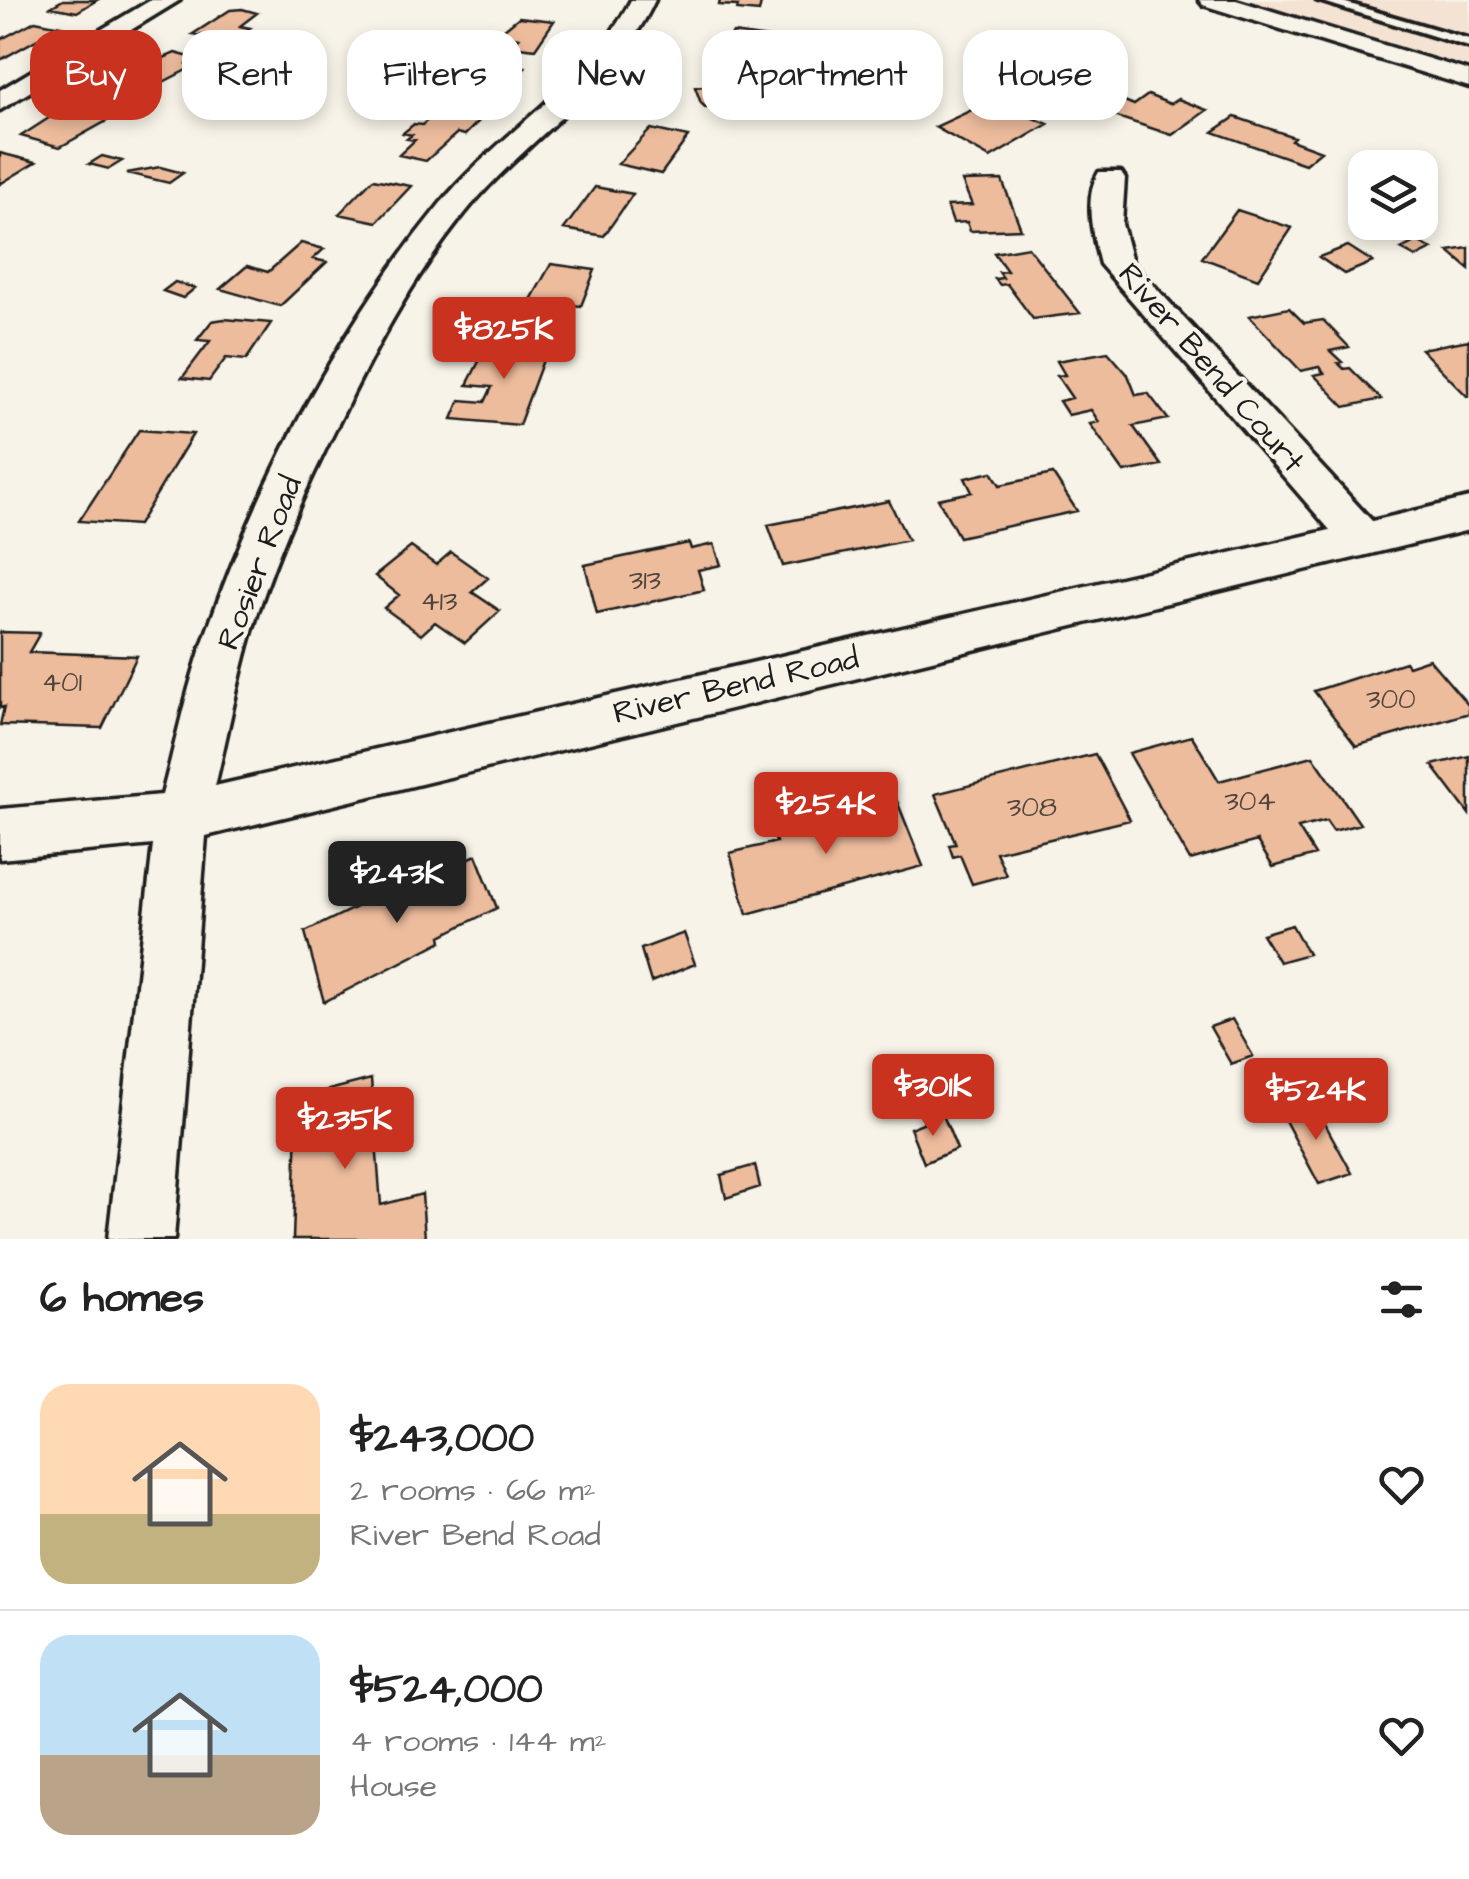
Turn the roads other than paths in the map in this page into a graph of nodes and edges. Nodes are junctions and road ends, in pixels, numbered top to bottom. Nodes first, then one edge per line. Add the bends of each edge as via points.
1 (168, 0) edge
2 (643, 0) edge
3 (1211, 0) edge
4 (1324, 0) edge
5 (1469, 30) edge
6 (1444, 36) junction
7 (1469, 43) edge
8 (1469, 79) edge
9 (0, 102) edge
10 (1110, 178) dead end
11 (1469, 514) edge
12 (1363, 539) junction
13 (182, 818) junction
14 (0, 834) edge
15 (141, 1239) edge

1 - 9 street
2 - 13 street, Rosier Road via 576,90 503,153 453,208 375,313 270,520 227,638
3 - 8 street
4 - 6 lane
5 - 6 lane
6 - 7 lane
10 - 12 street, River Bend Court via 1106,224 1116,264
11 - 12 street, River Bend Road
12 - 13 street, River Bend Road
13 - 14 street, River Bend Road
13 - 15 street, Rosier Road

